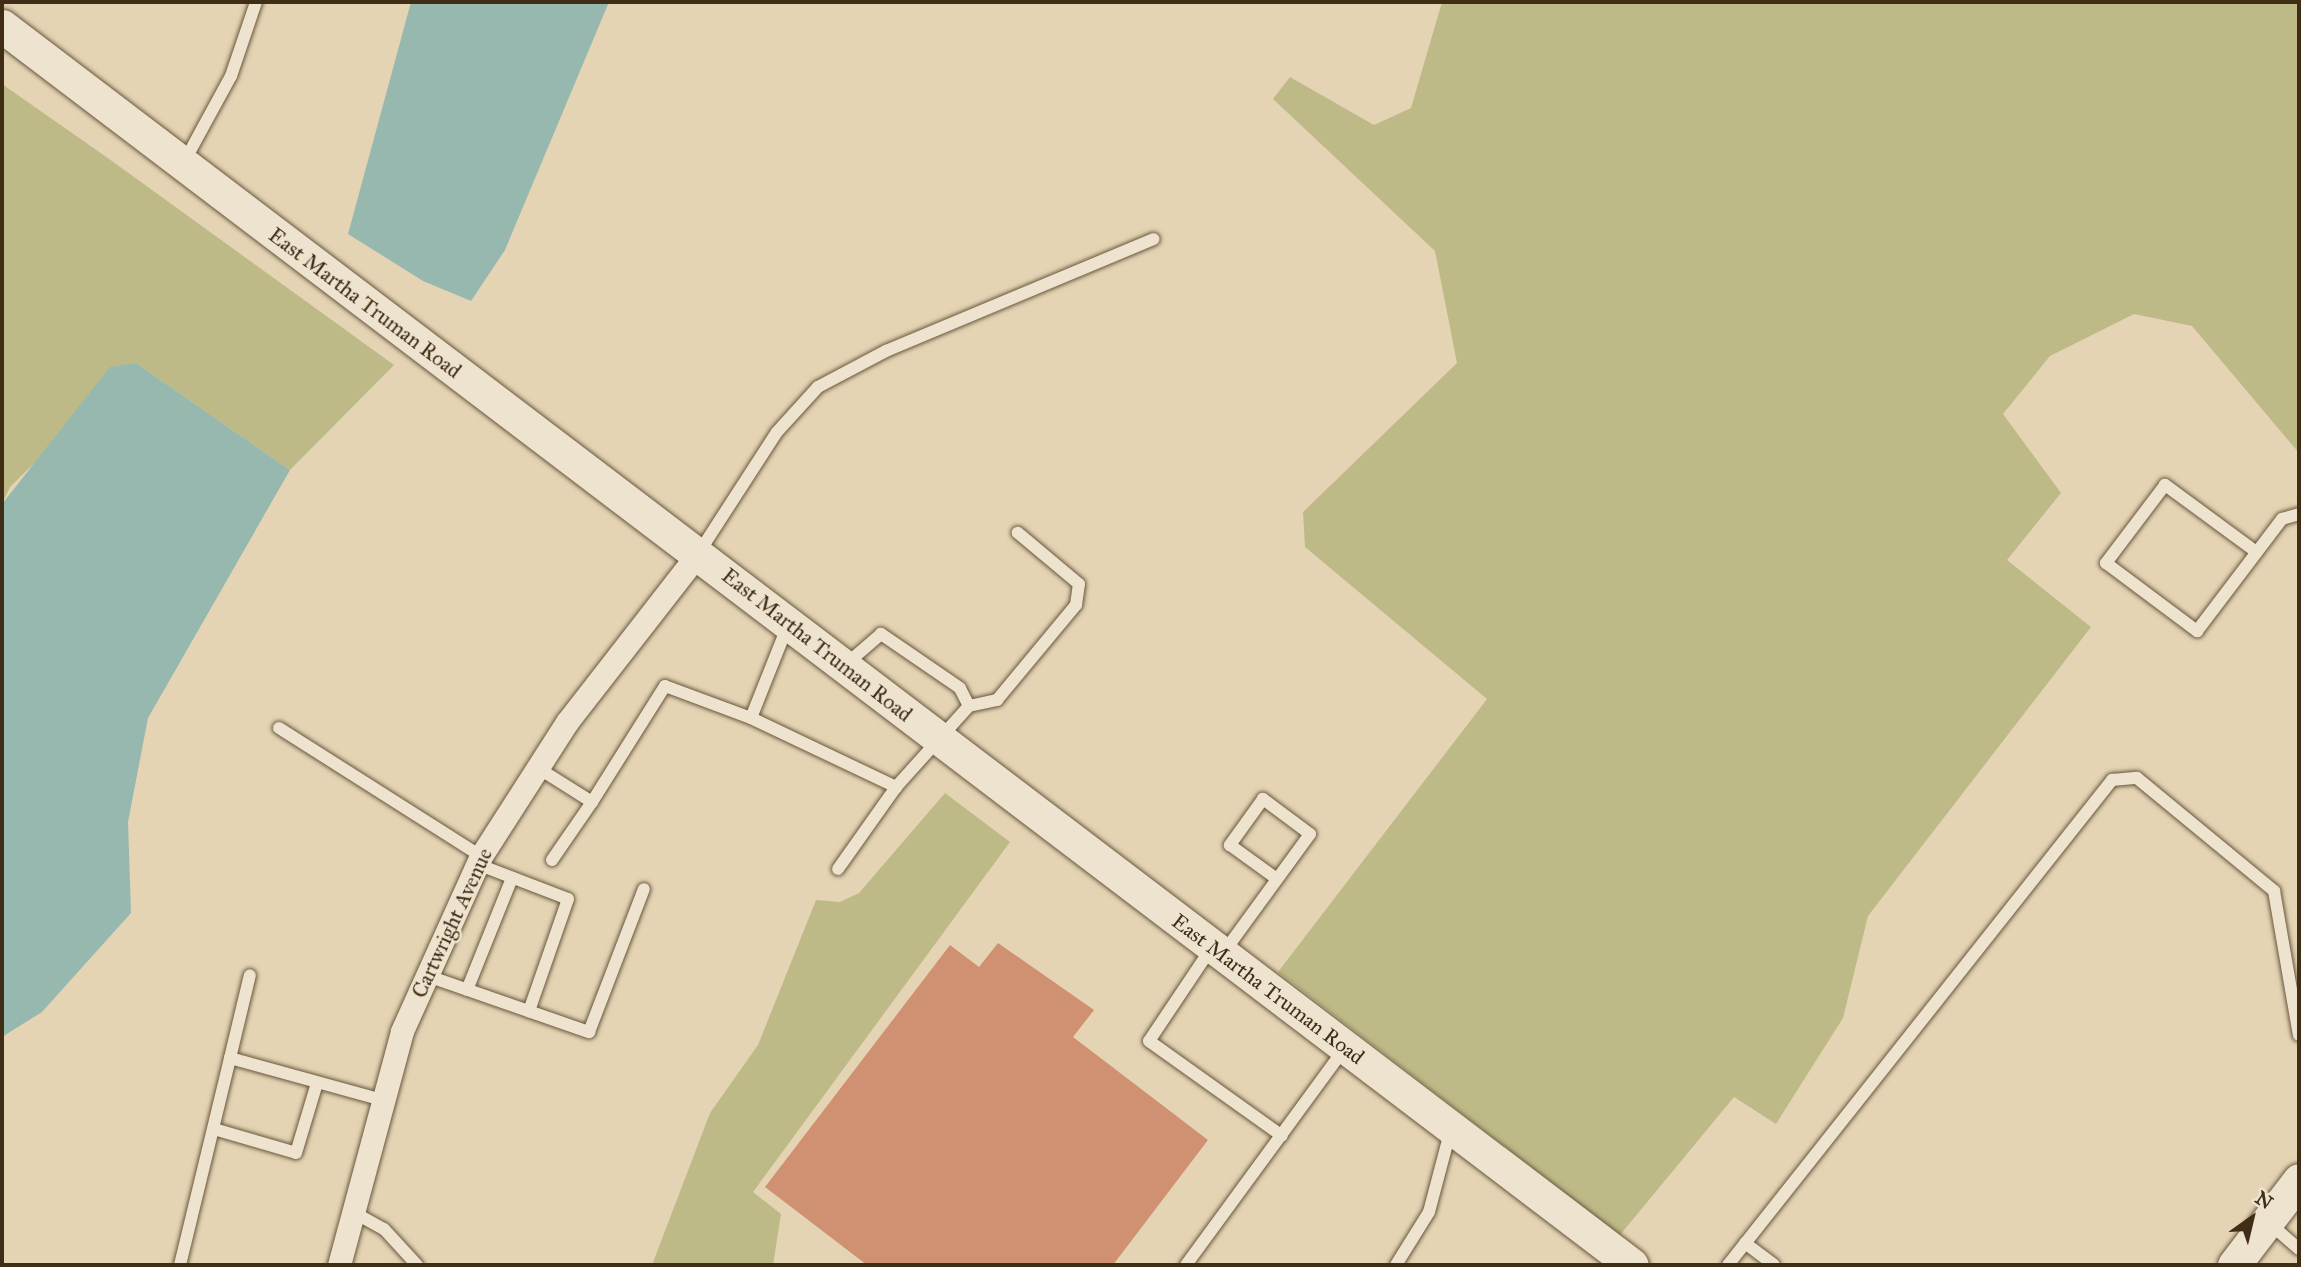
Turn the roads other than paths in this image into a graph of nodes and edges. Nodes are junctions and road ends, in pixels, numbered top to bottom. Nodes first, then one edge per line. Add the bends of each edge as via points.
1 (256, 2) edge
2 (2, 26) edge
3 (183, 164) junction
4 (1154, 239) dead end
5 (2299, 514) edge
6 (1018, 533) dead end
7 (2255, 551) junction
8 (698, 554) junction
9 (789, 624) junction
10 (844, 667) junction
11 (969, 706) junction
12 (751, 718) junction
13 (279, 728) dead end
14 (942, 742) junction
15 (538, 768) junction
16 (896, 787) junction
17 (592, 802) junction
18 (479, 860) junction
19 (552, 860) dead end
20 (838, 869) dead end
21 (512, 878) junction
22 (1277, 879) junction
23 (644, 889) dead end
24 (1217, 951) junction
25 (250, 975) dead end
26 (425, 975) junction
27 (467, 990) junction
28 (529, 1011) junction
29 (2299, 1034) edge
30 (1345, 1048) junction
31 (230, 1058) junction
32 (317, 1083) junction
33 (383, 1100) junction
34 (1451, 1128) junction
35 (214, 1129) junction
36 (1282, 1136) junction
37 (2299, 1180) edge
38 (352, 1212) junction
39 (2267, 1222) junction
40 (1745, 1243) junction
41 (2299, 1249) edge
42 (180, 1265) edge
43 (339, 1265) edge
44 (416, 1265) edge
45 (1186, 1265) edge
46 (1396, 1265) edge
47 (1632, 1265) edge
48 (1728, 1265) edge
49 (1774, 1265) edge
50 (2234, 1265) edge

1 - 3 lane via 231,76
2 - 3 main road, East Martha Truman Road
3 - 8 main road, East Martha Truman Road
4 - 8 lane via 886,351 818,387 764,450
5 - 7 lane via 2282,519
6 - 11 lane via 1079,584 1076,605 996,700
7 - 7 lane via 2197,632 2106,563 2165,485
8 - 9 main road, East Martha Truman Road
8 - 15 street, Cartwright Avenue
9 - 10 main road, East Martha Truman Road
9 - 12 lane
10 - 11 lane via 881,634 960,688
10 - 14 main road, East Martha Truman Road
11 - 14 lane
12 - 16 lane
12 - 17 lane via 665,686
13 - 18 lane
14 - 16 lane
14 - 24 main road, East Martha Truman Road
15 - 17 lane
15 - 18 street, Cartwright Avenue
16 - 20 lane
17 - 19 lane
18 - 21 lane
18 - 26 street, Cartwright Avenue
21 - 27 lane
21 - 28 lane via 568,900
22 - 22 lane via 1310,834 1264,799 1230,845
22 - 24 lane
23 - 28 lane via 589,1032
24 - 30 main road, East Martha Truman Road
24 - 36 lane via 1149,1041
25 - 31 lane
26 - 27 lane
26 - 33 street, Cartwright Avenue
27 - 28 lane
29 - 40 lane via 2274,891 2137,778 2112,780
30 - 34 main road, East Martha Truman Road
30 - 36 lane
31 - 32 lane
31 - 35 lane
32 - 33 lane
32 - 35 lane via 296,1153
33 - 38 street, Cartwright Avenue
34 - 46 lane via 1429,1212
34 - 47 main road, East Martha Truman Road
35 - 42 lane
36 - 45 lane
37 - 39 main road
38 - 43 street, Cartwright Avenue
38 - 44 lane via 384,1229
39 - 41 lane
39 - 50 main road
40 - 48 lane
40 - 49 lane

